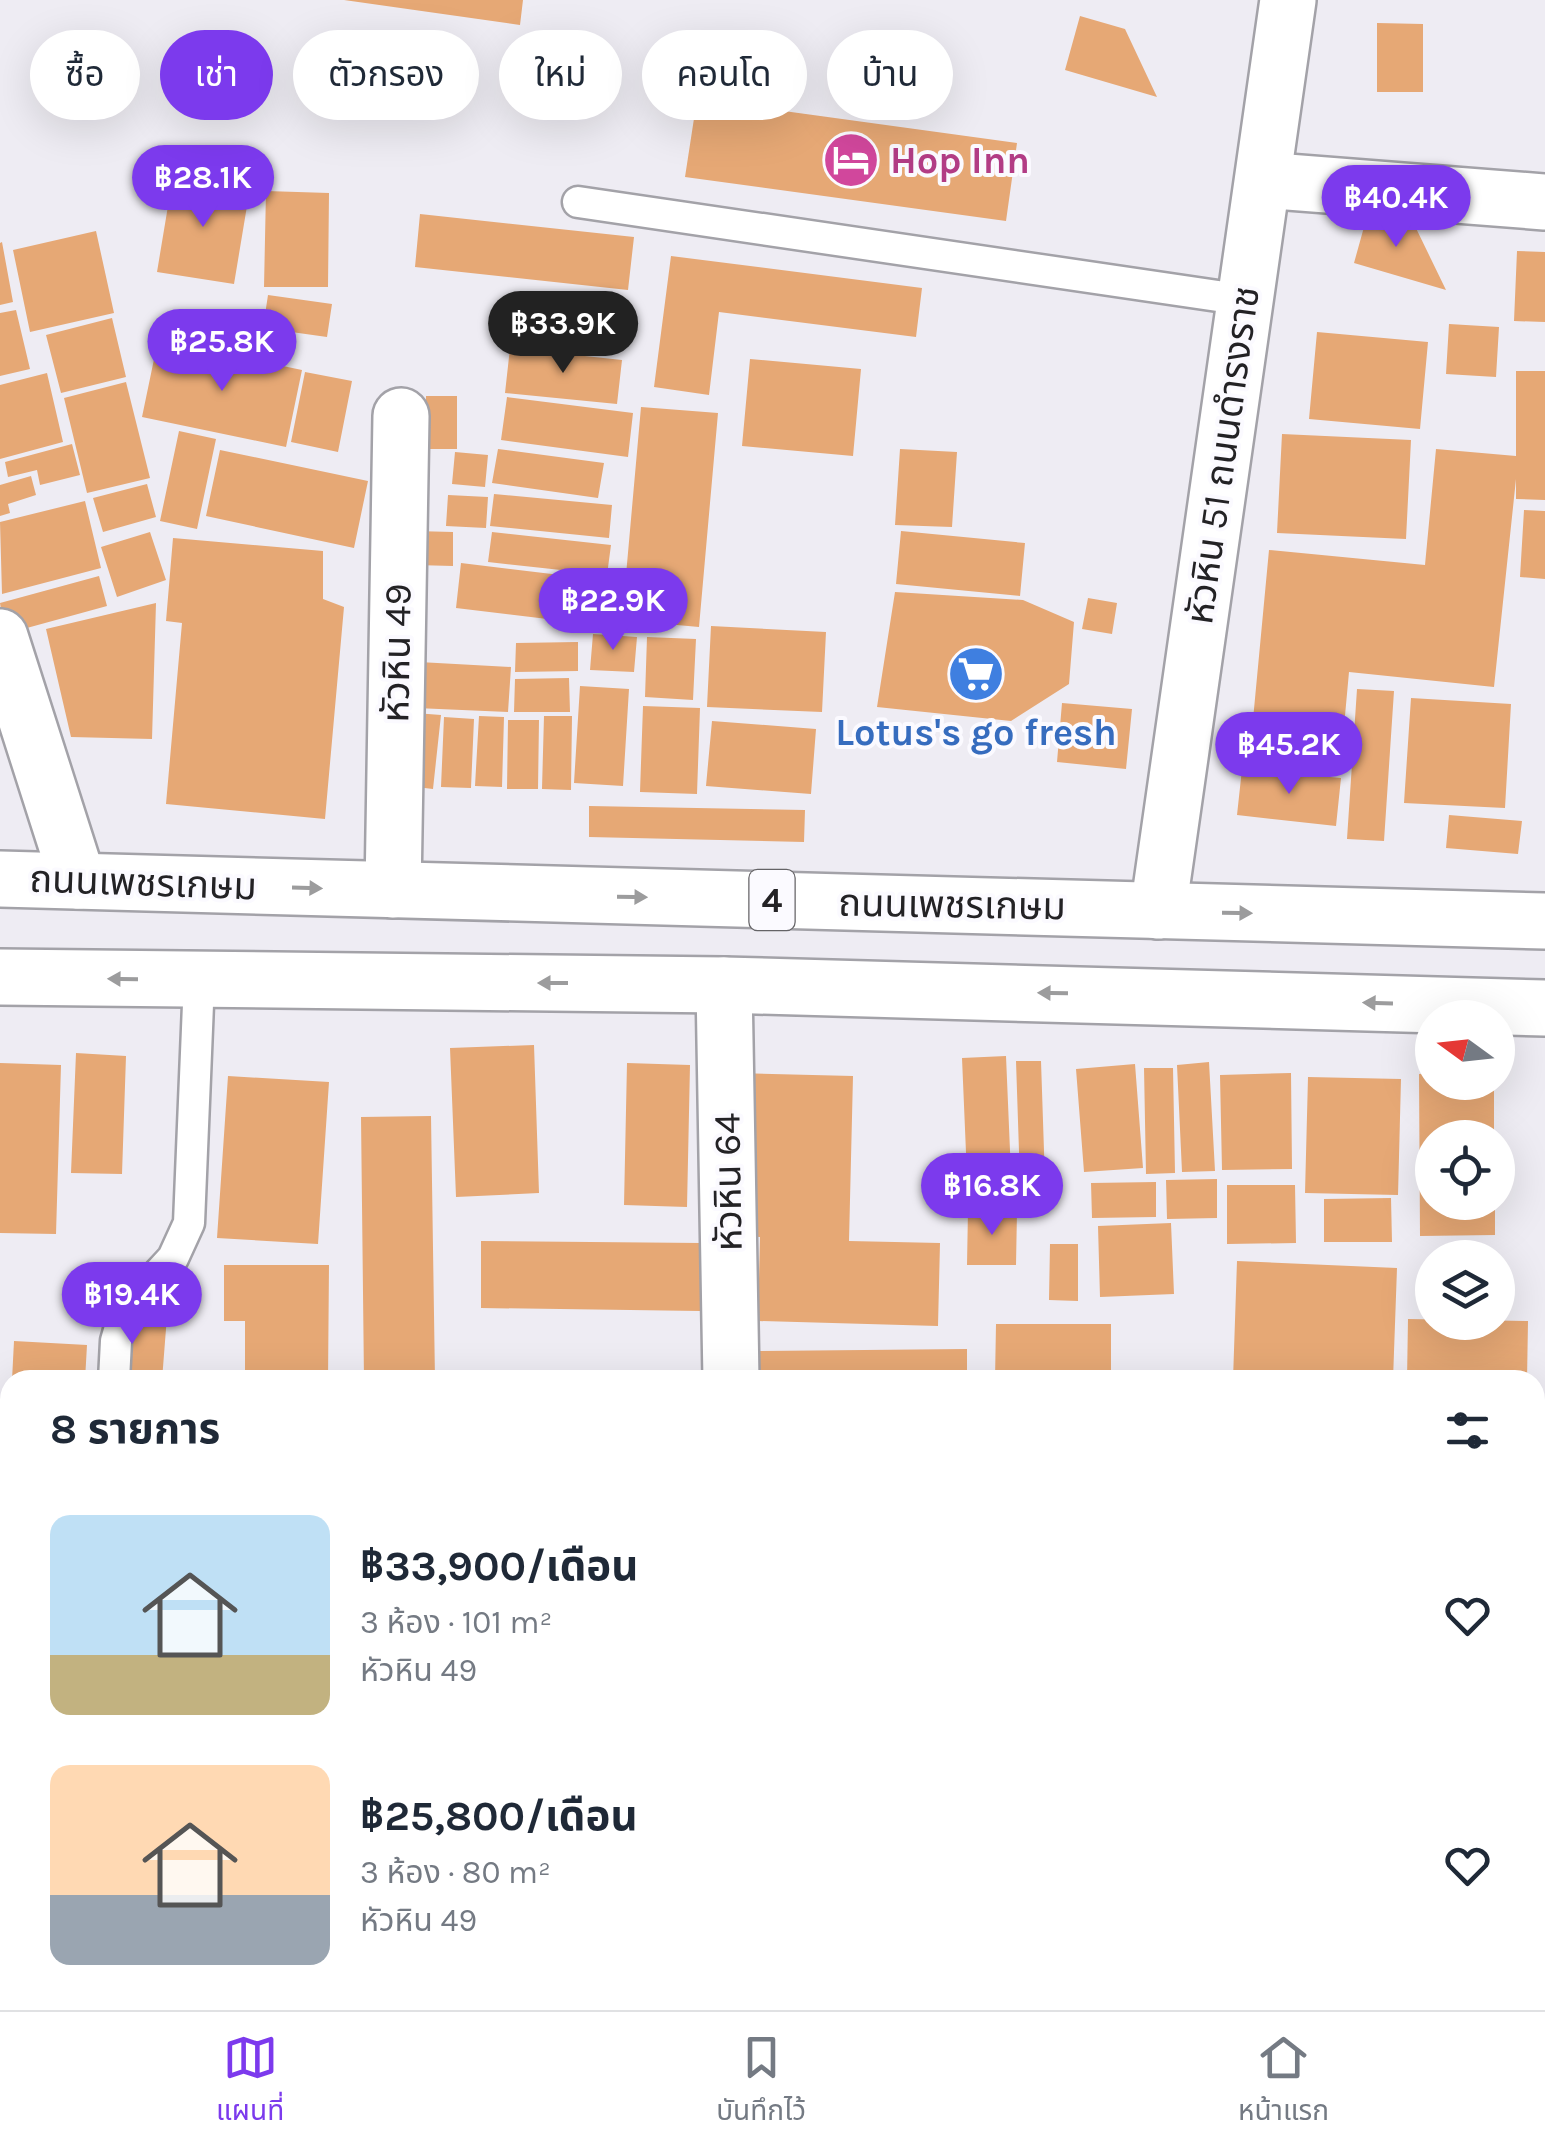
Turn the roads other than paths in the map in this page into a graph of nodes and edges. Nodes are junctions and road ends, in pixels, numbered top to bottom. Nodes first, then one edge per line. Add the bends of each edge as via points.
1 (1288, 0) edge
2 (1263, 180) junction
3 (578, 202) dead end
4 (1545, 202) edge
5 (1245, 300) junction
6 (402, 416) dead end
7 (0, 637) edge
8 (0, 879) edge
9 (78, 881) junction
10 (393, 890) junction
11 (1158, 910) junction
12 (1545, 920) edge
13 (0, 977) edge
14 (200, 980) junction
15 (724, 985) junction
16 (1155, 996) junction
17 (1545, 1008) edge
18 (114, 1370) edge
19 (731, 1370) edge

1 - 2 main road, หัวหิน 51 ถนนดำรงราช
2 - 4 main road
2 - 5 main road, หัวหิน 51 ถนนดำรงราช
3 - 5 lane
5 - 11 main road, หัวหิน 51 ถนนดำรงราช
6 - 10 main road, หัวหิน 49
7 - 9 main road
8 - 9 main road, ถนนเพชรเกษม / 4
9 -> 10 main road, ถนนเพชรเกษม / 4
10 -> 11 main road, ถนนเพชรเกษม / 4
11 -> 12 main road, ถนนเพชรเกษม / 4
11 - 16 main road, หัวหิน 51 ถนนดำรงราช
14 -> 13 main road, 4
15 -> 14 main road, 4
14 - 18 lane via 189,1223 173,1258 124,1310
16 -> 15 main road, 4
15 - 19 main road, หัวหิน 64
17 -> 16 main road, 4

